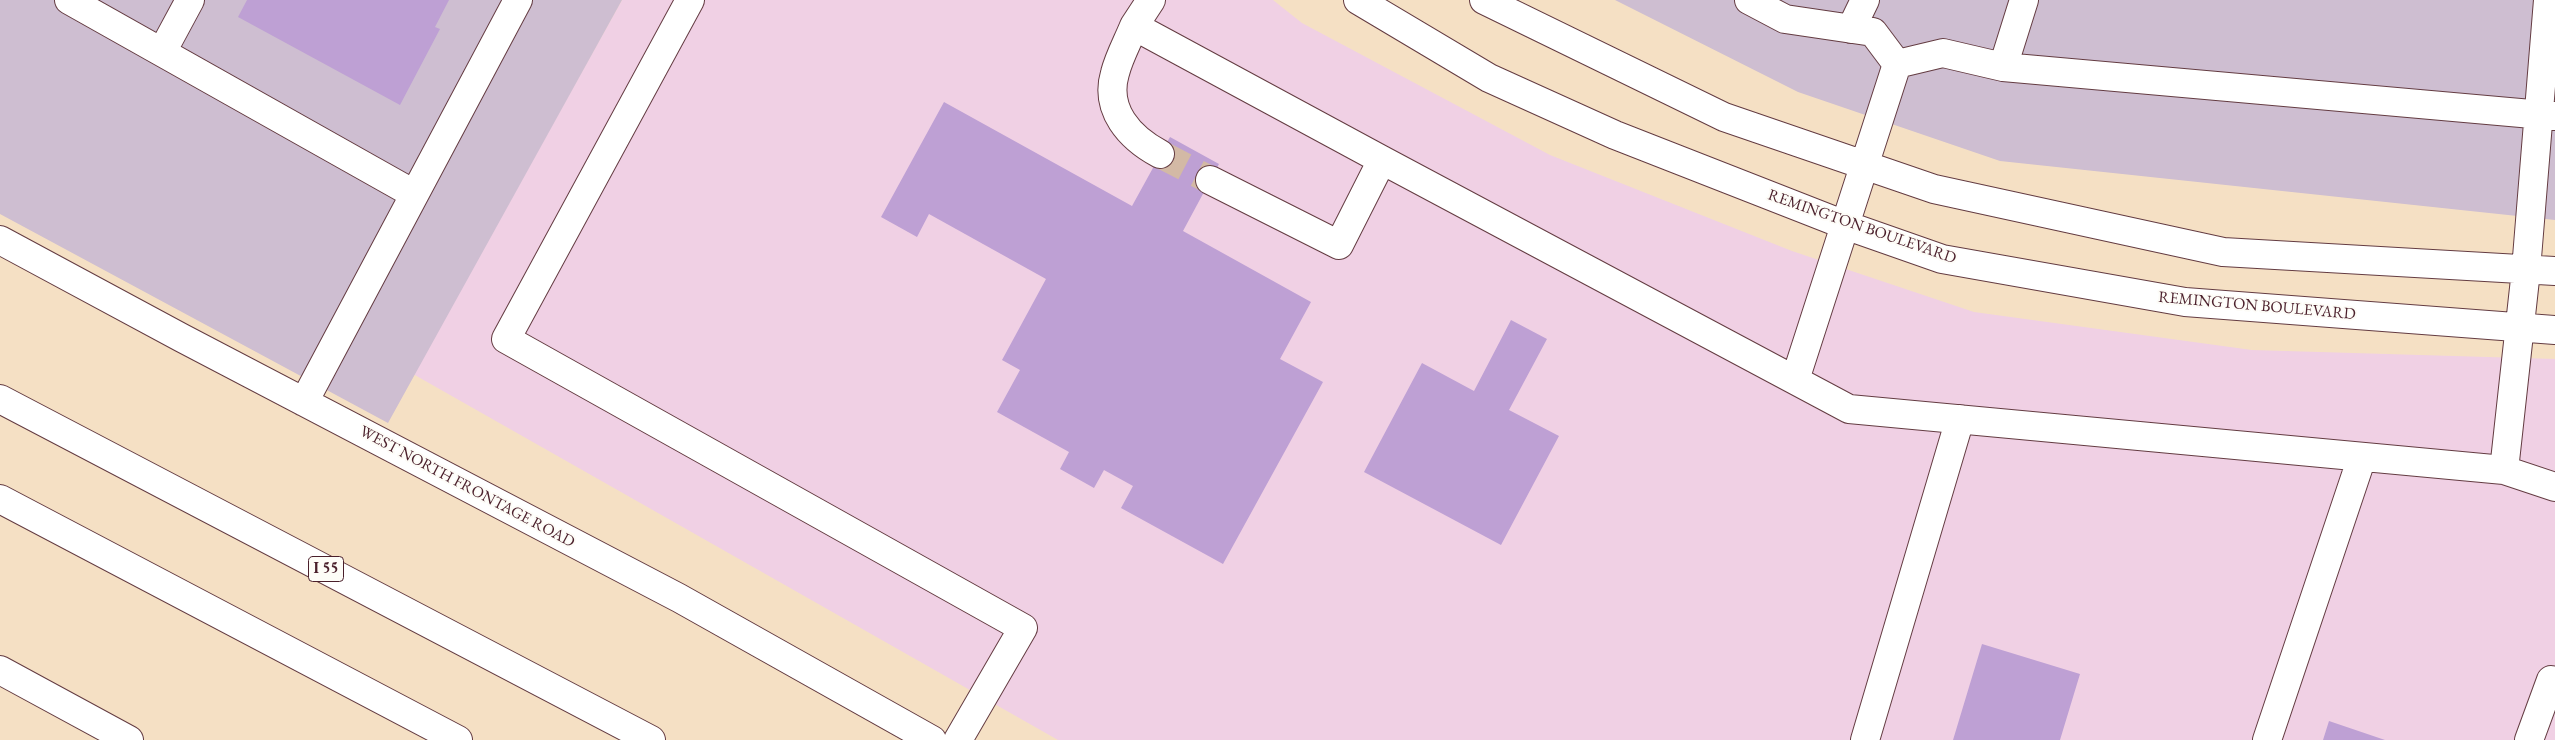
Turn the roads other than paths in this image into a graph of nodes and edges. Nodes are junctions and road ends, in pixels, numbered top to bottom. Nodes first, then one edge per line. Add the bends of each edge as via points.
1 (69, 0) edge
2 (190, 0) edge
3 (518, 0) edge
4 (690, 0) edge
5 (1151, 0) edge
6 (1358, 0) edge
7 (1484, 0) edge
8 (1749, 0) edge
9 (1865, 0) edge
10 (2024, 0) edge
11 (2550, 9) edge
12 (1134, 26) junction
13 (1851, 29) junction
14 (162, 52) junction
15 (1897, 64) junction
16 (2003, 67) junction
17 (2547, 115) edge
18 (1160, 154) tunnel mouth
19 (1382, 160) junction
20 (1865, 166) junction
21 (1210, 180) tunnel mouth
22 (414, 194) junction
23 (1845, 225) junction
24 (0, 240) edge
25 (2526, 270) junction
26 (2555, 271) edge
27 (2520, 328) junction
28 (2555, 330) edge
29 (1795, 380) junction
30 (0, 399) edge
31 (304, 402) junction
32 (1960, 419) junction
33 (2362, 457) junction
34 (2504, 470) junction
35 (2555, 487) edge
36 (0, 499) edge
37 (0, 670) edge
38 (2554, 674) edge
39 (130, 740) edge
40 (458, 740) edge
41 (651, 740) edge
42 (932, 740) edge
43 (958, 740) edge
44 (1865, 740) edge
45 (2267, 740) edge
46 (2529, 740) edge

1 - 14 main road
2 - 14 main road
3 - 22 main road
4 - 43 main road via 506,339 1023,628
5 - 12 main road
6 - 23 main road, REMINGTON BOULEVARD via 1489,78 1615,135
7 - 20 main road via 1724,118
8 - 13 main road via 1785,19
9 - 13 main road
10 - 16 main road
11 - 17 main road
12 - 18 main road via 1114,74 1113,95 1118,115 1129,133
12 - 19 main road
13 - 15 main road via 1873,32
14 - 22 main road
15 - 16 main road via 1943,53
15 - 20 main road
16 - 17 main road
17 - 25 main road
19 - 21 main road via 1339,245
19 - 29 main road
20 - 23 main road
20 - 25 main road via 1934,189 2223,252
22 - 31 main road
23 - 27 main road, REMINGTON BOULEVARD via 1942,259 2185,302
23 - 29 main road
24 - 31 main road, WEST NORTH FRONTAGE ROAD
25 - 26 main road
25 - 27 main road
27 - 28 main road, REMINGTON BOULEVARD
27 - 34 main road
29 - 32 main road via 1849,409
30 - 41 main road, I 55
31 - 42 main road, WEST NORTH FRONTAGE ROAD via 679,598
32 - 33 main road
32 - 44 main road
33 - 34 main road
33 - 45 main road
34 - 35 main road
36 - 40 main road
37 - 39 main road
38 - 46 main road

